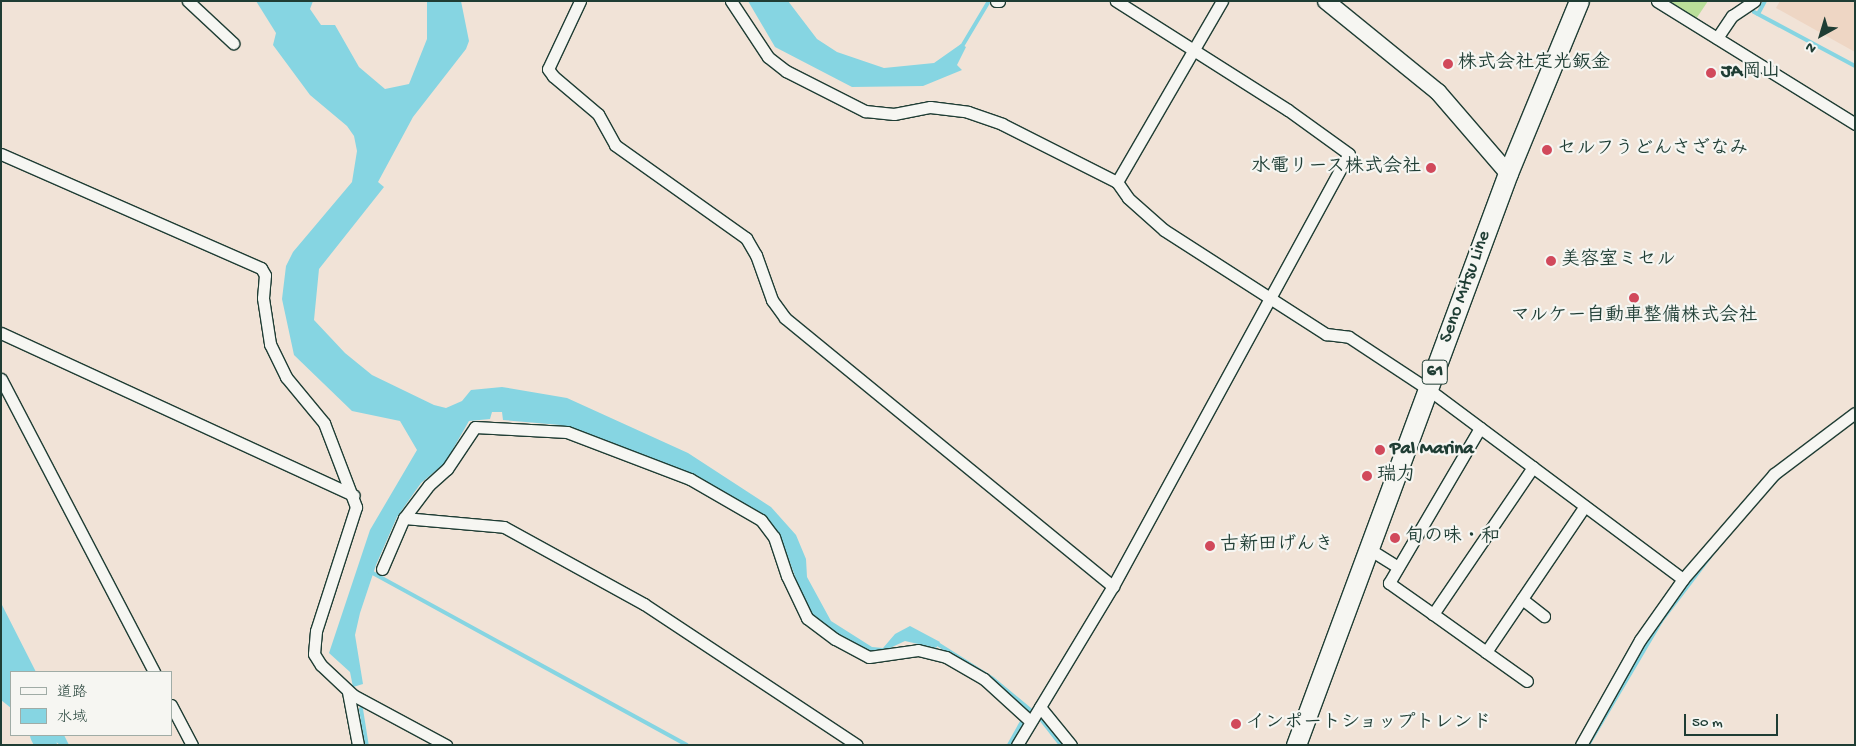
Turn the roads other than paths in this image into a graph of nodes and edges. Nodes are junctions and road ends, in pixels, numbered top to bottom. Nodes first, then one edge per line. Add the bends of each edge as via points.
1 (188, 1) edge
2 (580, 1) edge
3 (731, 1) edge
4 (1116, 1) edge
5 (1222, 1) edge
6 (1326, 1) edge
7 (1579, 1) edge
8 (1657, 1) edge
9 (1754, 1) edge
10 (1717, 38) junction
11 (233, 43) dead end
12 (1194, 48) junction
13 (1855, 124) edge
14 (1, 154) edge
15 (1508, 173) junction
16 (1117, 182) junction
17 (1269, 296) junction
18 (1, 333) edge
19 (1, 379) edge
20 (1428, 389) junction
21 (1855, 413) edge
22 (1480, 428) junction
23 (1533, 467) junction
24 (354, 495) junction
25 (1585, 506) junction
26 (404, 518) junction
27 (1368, 549) junction
28 (1398, 567) junction
29 (382, 568) dead end
30 (1683, 579) junction
31 (1113, 586) junction
32 (1522, 599) junction
33 (1433, 614) junction
34 (1544, 616) dead end
35 (1486, 652) junction
36 (153, 671) edge
37 (1527, 680) dead end
38 (348, 692) junction
39 (172, 707) edge
40 (1032, 715) junction
41 (192, 745) edge
42 (358, 745) edge
43 (446, 745) edge
44 (857, 745) edge
45 (1017, 745) edge
46 (1070, 745) edge
47 (1296, 745) edge
48 (1581, 745) edge

1 - 11 street
2 - 31 street via 548,69 552,76 598,114 615,145 746,238 756,255 772,300 785,318
3 - 16 street via 768,58 786,71 858,107 894,114 930,107 968,112 1002,124
4 - 12 street
5 - 12 street
6 - 15 street via 1438,92
7 - 15 main road, Seno Mitsu Line / 61
8 - 10 street
9 - 10 street via 1732,16
10 - 13 street
12 - 16 street
12 - 17 street via 1349,154
14 - 24 street via 261,268 266,275 263,298 270,344 286,377 324,423
15 - 20 main road, Seno Mitsu Line / 61
16 - 17 street via 1128,198 1164,230
17 - 20 street via 1326,334 1349,337
17 - 31 street
18 - 24 street
19 - 36 street
20 - 22 street
20 - 27 main road, Seno Mitsu Line / 61
21 - 30 street via 1774,474
22 - 23 street
22 - 28 street
23 - 25 street
23 - 33 street
24 - 38 street via 356,507 313,644 316,660
25 - 30 street
25 - 32 street
26 - 29 street
26 - 40 street via 429,485 447,470 475,427 538,428 579,436 690,479 761,520 774,537 807,618 835,639 869,657 918,650 946,657 984,679
26 - 44 street via 504,528 644,604
27 - 28 street
27 - 47 main road, Seno Mitsu Line / 61
28 - 33 street via 1389,583
30 - 48 street via 1640,640
31 - 40 street
32 - 34 street
32 - 35 street
33 - 35 street
35 - 37 street
38 - 42 street
38 - 43 street
39 - 41 street
40 - 45 street
40 - 46 street

